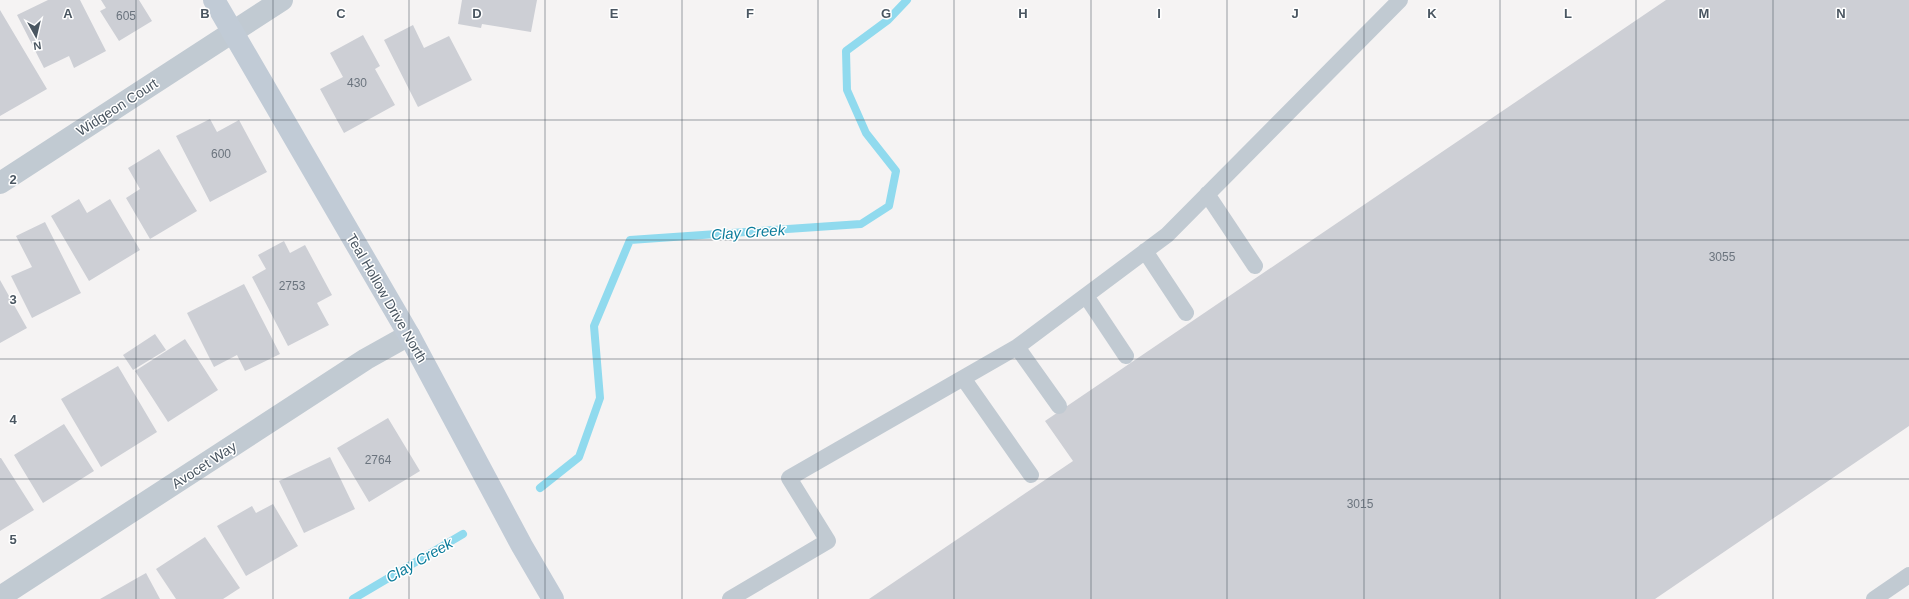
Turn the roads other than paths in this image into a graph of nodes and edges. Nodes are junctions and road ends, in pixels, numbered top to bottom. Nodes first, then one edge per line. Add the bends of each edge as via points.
1 (214, 0) edge
2 (282, 0) edge
3 (1400, 0) edge
4 (234, 32) junction
5 (0, 183) edge
6 (1207, 194) junction
7 (1145, 251) junction
8 (1255, 266) dead end
9 (1086, 296) junction
10 (1186, 313) dead end
11 (409, 335) junction
12 (1017, 347) junction
13 (1126, 356) dead end
14 (963, 378) junction
15 (1059, 406) dead end
16 (1030, 475) dead end
17 (1909, 575) edge
18 (0, 597) edge
19 (553, 599) edge
20 (730, 599) edge
21 (1874, 599) edge

1 - 4 street, Teal Hollow Drive North
2 - 4 street, Widgeon Court
3 - 6 lane
4 - 5 street, Widgeon Court
4 - 11 street, Teal Hollow Drive North
6 - 7 lane via 1167,235
6 - 8 lane
7 - 9 lane
7 - 10 lane
9 - 12 lane
9 - 13 lane
11 - 18 street, Avocet Way via 366,359
11 - 19 street, Teal Hollow Drive North
12 - 14 lane
12 - 15 lane
14 - 16 lane
14 - 20 lane via 789,478 828,541
17 - 21 lane

